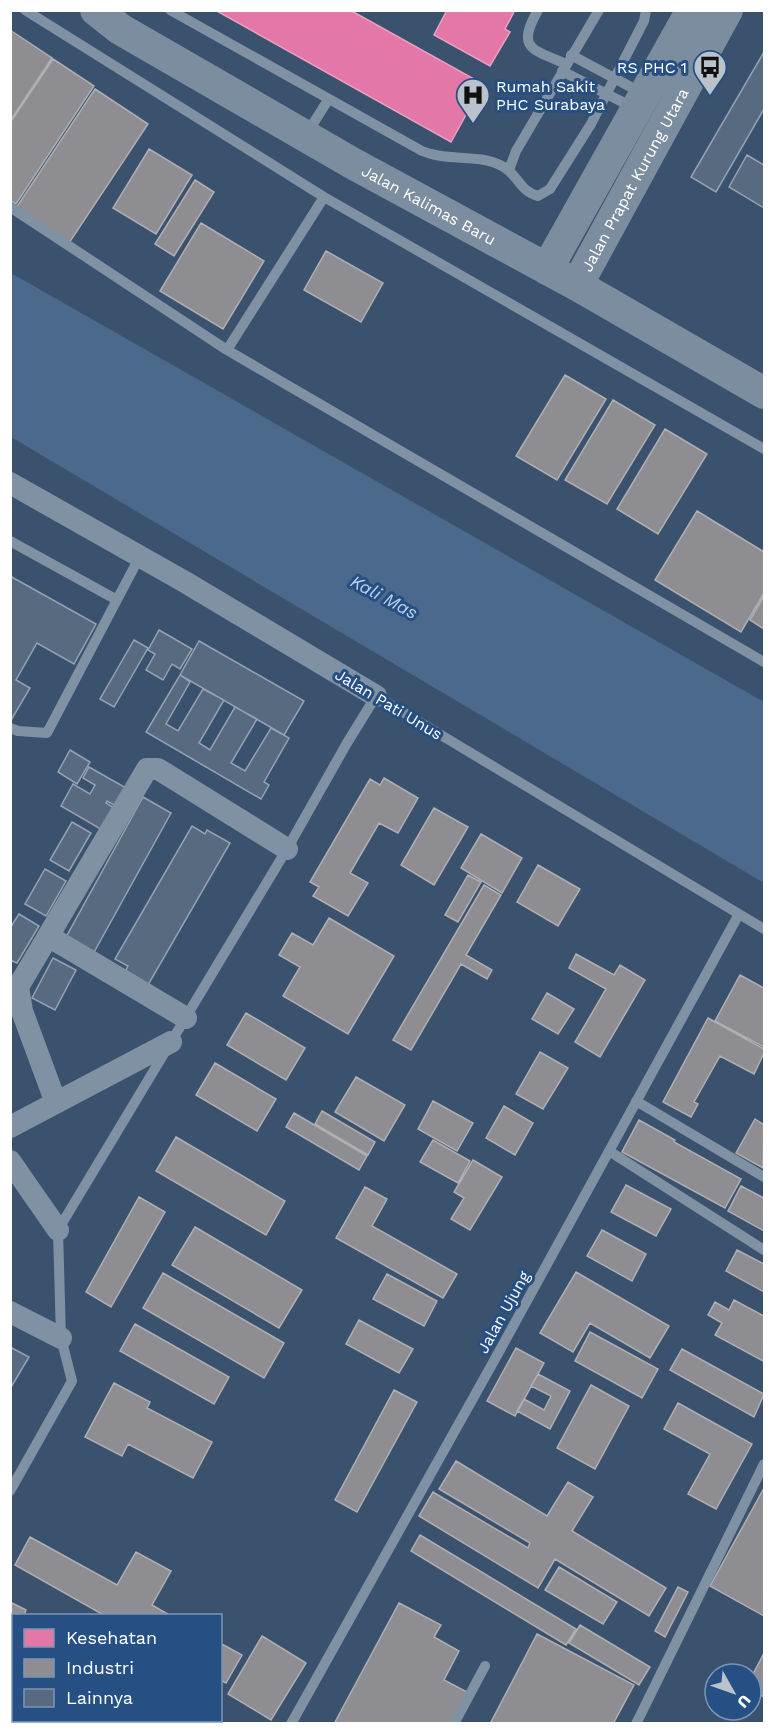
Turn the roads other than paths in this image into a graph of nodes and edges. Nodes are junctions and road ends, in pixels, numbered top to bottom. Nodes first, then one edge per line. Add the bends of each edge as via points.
1 (25, 10) edge
2 (96, 10) edge
3 (170, 10) edge
4 (538, 10) edge
5 (599, 10) edge
6 (646, 10) edge
7 (727, 10) edge
8 (697, 23) edge
9 (566, 63) junction
10 (614, 78) junction
11 (605, 93) junction
12 (328, 100) junction
13 (655, 110) junction
14 (306, 136) junction
15 (509, 170) junction
16 (324, 197) junction
17 (10, 207) edge
18 (547, 269) junction
19 (577, 285) junction
20 (227, 350) junction
21 (765, 393) edge
22 (765, 449) edge
23 (10, 483) edge
24 (10, 541) edge
25 (140, 556) junction
26 (117, 600) junction
27 (765, 662) edge
28 (376, 696) junction
29 (10, 728) edge
30 (287, 849) junction
31 (739, 914) junction
32 (765, 929) edge
33 (48, 936) junction
34 (186, 1018) junction
35 (171, 1042) junction
36 (636, 1101) junction
37 (56, 1103) junction
38 (10, 1127) edge
39 (609, 1151) junction
40 (10, 1161) edge
41 (765, 1177) edge
42 (58, 1230) junction
43 (765, 1250) edge
44 (10, 1312) edge
45 (61, 1338) junction
46 (765, 1464) edge
47 (10, 1491) edge
48 (485, 1666) dead end
49 (291, 1724) edge
50 (454, 1724) edge
51 (636, 1724) edge

1 - 16 lane
2 - 14 street, Jalan Kalimas Baru via 120,29
3 - 12 lane
4 - 9 lane via 526,36 528,43 540,53
5 - 9 lane
6 - 10 lane via 645,21
7 - 8 street, Jalan Prapat Kurung Utara
8 - 13 street, Jalan Prapat Kurung Utara
9 - 10 lane
9 - 11 lane
9 - 15 lane via 516,150
10 - 11 lane
10 - 13 lane
11 - 13 lane
11 - 15 lane via 591,124 550,189 538,196 528,193
12 - 14 lane
12 - 15 lane via 431,154 482,159
13 - 18 street, Jalan Prapat Kurung Utara
13 - 19 street, Jalan Prapat Kurung Utara
14 - 18 street, Jalan Kalimas Baru
16 - 20 lane
16 - 22 lane
17 - 20 lane
18 - 19 street, Jalan Kalimas Baru
19 - 21 street, Jalan Kalimas Baru
20 - 27 lane
23 - 25 street, Jalan Pati Unus
24 - 26 lane
25 - 26 lane
25 - 28 street, Jalan Pati Unus
26 - 29 lane via 47,732
28 - 30 lane
28 - 31 lane, Jalan Pati Unus
30 - 33 street via 158,769 147,769
30 - 34 lane
31 - 32 lane, Jalan Pati Unus
31 - 36 lane, Jalan Ujung
33 - 34 street
33 - 37 street via 18,987 22,1011
34 - 35 lane
35 - 37 street
35 - 42 lane
36 - 39 lane, Jalan Ujung
36 - 41 lane
37 - 38 street
39 - 43 lane
39 - 49 lane, Jalan Ujung
40 - 42 street
42 - 45 lane
44 - 45 street
45 - 47 lane via 72,1381
46 - 51 lane
48 - 50 lane

